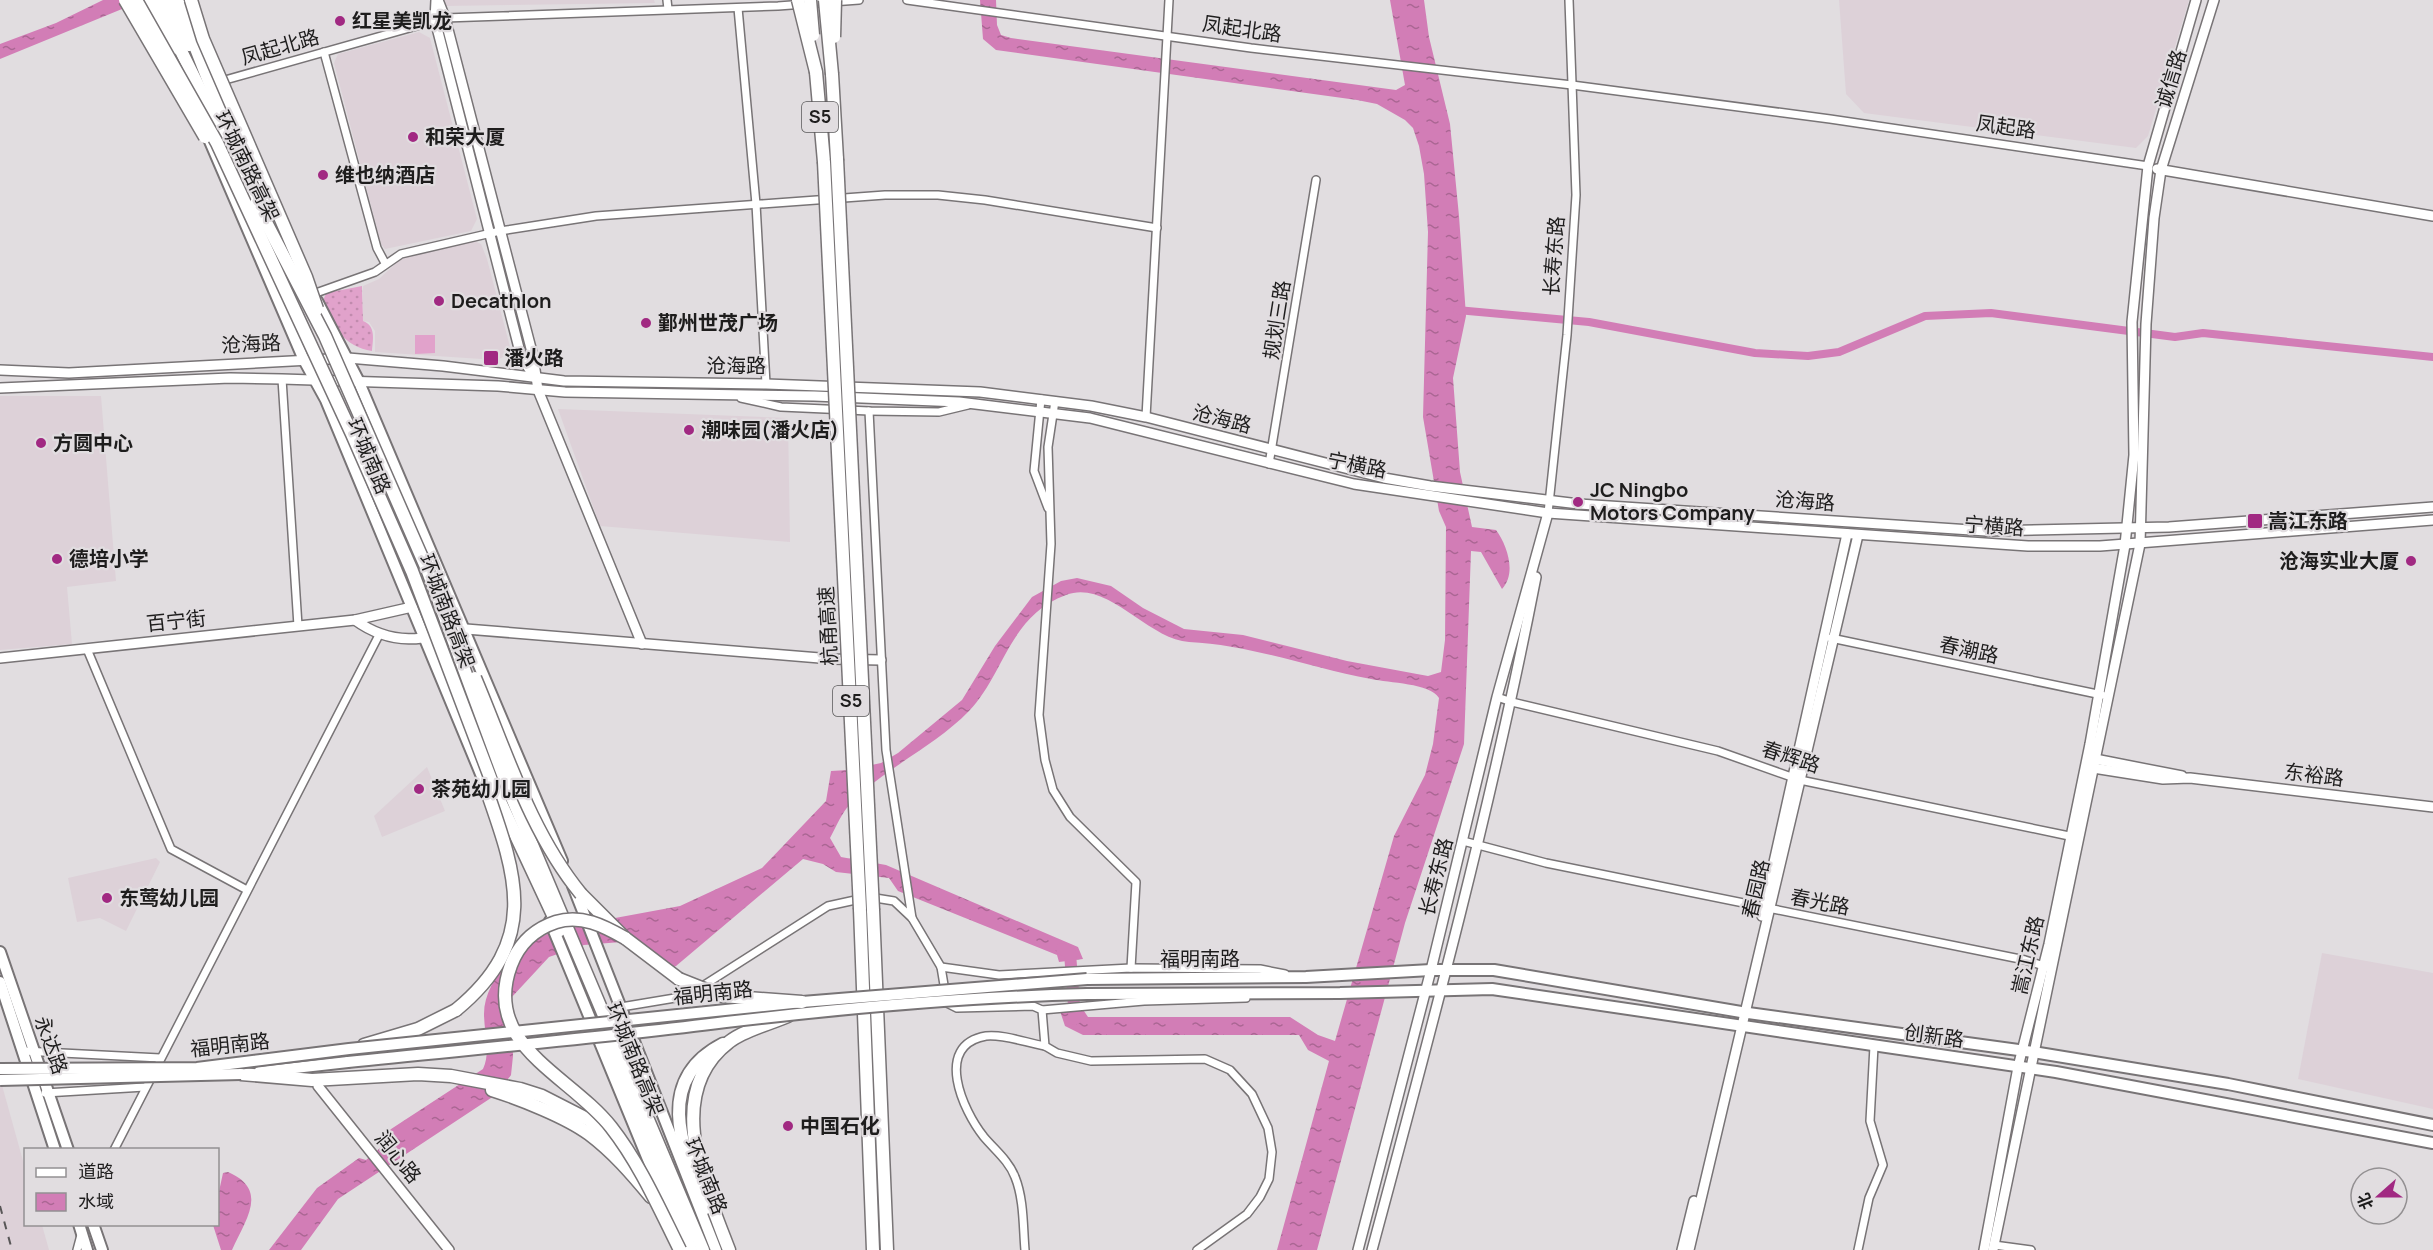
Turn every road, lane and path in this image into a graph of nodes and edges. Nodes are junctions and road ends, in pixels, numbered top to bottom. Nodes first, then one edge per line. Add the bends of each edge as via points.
1 (125, 0) edge
2 (167, 0) edge
3 (177, 0) edge
4 (191, 0) edge
5 (437, 0) edge
6 (667, 0) edge
7 (798, 0) edge
8 (810, 0) edge
9 (825, 0) edge
10 (835, 0) edge
11 (859, 0) edge
12 (908, 0) edge
13 (1169, 0) edge
14 (1569, 0) edge
15 (2196, 0) edge
16 (2214, 0) edge
17 (146, 2) edge
18 (738, 8) junction
19 (668, 9) junction
20 (440, 19) junction
21 (1168, 34) junction
22 (324, 52) junction
23 (816, 72) junction
24 (832, 74) junction
25 (210, 84) junction
26 (1572, 85) junction
27 (2148, 166) junction
28 (2161, 170) junction
29 (252, 175) junction
30 (1316, 180) dead end
31 (234, 188) junction
32 (756, 204) junction
33 (2433, 216) edge
34 (1157, 228) junction
35 (500, 231) junction
36 (489, 233) junction
37 (385, 263) junction
38 (313, 294) junction
39 (325, 336) junction
40 (348, 358) junction
41 (304, 360) junction
42 (0, 370) edge
43 (535, 378) junction
44 (282, 379) junction
45 (358, 380) junction
46 (316, 381) junction
47 (766, 384) junction
48 (0, 388) edge
49 (538, 390) junction
50 (733, 396) junction
51 (1041, 399) junction
52 (1055, 401) junction
53 (973, 403) junction
54 (869, 411) junction
55 (1039, 411) junction
56 (1053, 412) junction
57 (1146, 417) junction
58 (1273, 450) junction
59 (1269, 464) junction
60 (1280, 468) joint
61 (1429, 491) junction
62 (1549, 501) junction
63 (2433, 507) edge
64 (1548, 513) junction
65 (1052, 518) junction
66 (2433, 520) edge
67 (2142, 528) junction
68 (2127, 529) junction
69 (1847, 534) junction
70 (1858, 535) junction
71 (2125, 544) junction
72 (2140, 544) junction
73 (427, 569) junction
74 (412, 572) junction
75 (412, 607) junction
76 (355, 620) junction
77 (298, 626) junction
78 (466, 629) junction
79 (379, 635) junction
80 (1829, 637) junction
81 (425, 640) junction
82 (642, 644) junction
83 (87, 649) junction
84 (0, 658) edge
85 (881, 660) junction
86 (2103, 696) junction
87 (1497, 697) junction
88 (1512, 702) junction
89 (2090, 763) junction
90 (1797, 779) junction
91 (2433, 807) edge
92 (2074, 837) junction
93 (1463, 841) junction
94 (1475, 845) junction
95 (247, 890) junction
96 (867, 909) junction
97 (1767, 909) junction
98 (912, 918) junction
99 (625, 938) junction
100 (0, 952) edge
101 (941, 967) junction
102 (2048, 967) junction
103 (1131, 968) junction
104 (1431, 970) junction
105 (1447, 970) junction
106 (1085, 974) junction
107 (1305, 977) junction
108 (0, 982) edge
109 (1426, 989) junction
110 (1442, 989) junction
111 (1308, 992) junction
112 (621, 1007) junction
113 (799, 1007) junction
114 (1042, 1010) junction
115 (1743, 1012) junction
116 (1741, 1025) junction
117 (1045, 1046) junction
118 (1874, 1046) junction
119 (349, 1049) junction
120 (28, 1051) junction
121 (2027, 1052) junction
122 (160, 1058) junction
123 (2018, 1067) junction
124 (0, 1069) edge
125 (2030, 1069) junction
126 (241, 1074) junction
127 (451, 1076) junction
128 (0, 1080) edge
129 (318, 1086) dead end
130 (145, 1087) junction
131 (43, 1093) junction
132 (2433, 1125) edge
133 (2433, 1143) edge
134 (55, 1148) edge
135 (68, 1148) edge
136 (114, 1148) edge
137 (638, 1167) junction
138 (671, 1221) junction
139 (94, 1226) edge
140 (81, 1229) edge
141 (1994, 1247) edge
142 (721, 1249) edge
143 (77, 1250) edge
144 (87, 1250) edge
145 (102, 1250) edge
146 (449, 1250) edge
147 (681, 1250) edge
148 (692, 1250) edge
149 (703, 1250) edge
150 (873, 1250) edge
151 (887, 1250) edge
152 (1025, 1250) edge
153 (1197, 1250) edge
154 (1358, 1250) edge
155 (1372, 1250) edge
156 (1682, 1250) edge
157 (1689, 1250) edge
158 (1858, 1250) edge
159 (1983, 1250) edge
160 (2031, 1250) edge

1 - 31 highway, bridge
2 - 29 main road, 环城南路
3 - 25 highway
4 - 39 highway, bridge via 203,39 306,277
5 - 20 main road
6 - 19 street
7 - 23 highway, bridge
8 - 23 highway, 杭甬高速 / S5, bridge
9 - 24 highway, 杭甬高速 / S5, bridge
10 - 24 highway, bridge
11 - 18 street, 凤起北路
12 - 21 street, 凤起北路
13 - 21 street
14 - 26 street, 长寿东路
15 - 27 main road, 诚信路
16 - 28 main road, 诚信路
17 - 31 highway, 环城南路高架, bridge via 217,143
17 - 39 highway, 环城南路高架, bridge
18 - 19 street, 凤起北路
18 - 32 street
19 - 20 street, 凤起北路
20 - 22 street, 凤起北路
20 - 35 main road
20 - 36 main road
21 - 26 street, 凤起北路 via 1251,48
21 - 34 street
22 - 25 street, 凤起北路
22 - 37 street via 377,248
23 - 96 highway, 杭甬高速 / S5, bridge
24 - 96 highway, 杭甬高速 / S5, bridge
25 - 29 highway
26 - 27 street, 凤起路
26 - 62 street, 长寿东路 via 1576,195
27 - 28 main road, 凤起路
27 - 68 main road, 嵩江东路 via 2132,322 2134,455
28 - 33 main road, 凤起路
28 - 67 main road, 嵩江东路 via 2146,324
29 - 38 main road, 环城南路
30 - 58 street, 规划三路
31 - 41 main road, 环城南路
31 - 74 highway, 环城南路高架, bridge
32 - 34 street via 938,195
32 - 35 street via 596,216
32 - 47 street
34 - 57 street
35 - 36 street
35 - 43 main road via 533,356
36 - 37 street via 401,254
36 - 43 main road via 520,356
37 - 38 street via 375,272
38 - 40 main road, 环城南路
39 - 73 highway, 环城南路高架, bridge
40 - 41 main road, 沧海路
40 - 43 main road, 沧海路
40 - 45 main road, 环城南路
41 - 42 main road, 沧海路 via 69,373
41 - 46 main road, 环城南路
43 - 47 main road, 沧海路
43 - 49 main road
44 - 46 main road, 沧海路
44 - 48 main road, 沧海路
44 - 77 street
45 - 46 main road, 沧海路
45 - 49 main road, 沧海路
45 - 78 main road, 环城南路
46 - 75 main road, 环城南路
47 - 51 main road, 沧海路 via 970,392
49 - 50 main road, 沧海路
49 - 82 main road
50 - 53 main road, 沧海路
50 - 54 street via 781,407
51 - 52 main road, 沧海路
51 - 55 street
52 - 56 street
52 - 57 main road, 沧海路
53 - 54 street via 939,412
53 - 55 main road, 沧海路
54 - 85 street
55 - 56 main road, 沧海路
55 - 65 street via 1034,471
56 - 59 main road, 沧海路
56 - 65 street via 1047,470
57 - 58 main road, 沧海路
58 - 59 street, 规划三路
58 - 61 main road, 沧海路
59 - 60 main road, 沧海路
60 - 61 main road, 宁横路 via 1354,484
61 - 62 main road, 沧海路 via 1470,491
61 - 64 main road, 沧海路
62 - 64 street, 长寿东路
62 - 68 main road, 沧海路 via 1986,531
63 - 67 main road, 沧海路
64 - 69 main road, 沧海路
64 - 87 main road, 长寿东路
64 - 88 main road, 长寿东路
65 - 103 street via 1039,715 1048,770 1053,790 1070,817 1136,882
66 - 72 main road
67 - 68 main road, 沧海路
67 - 72 main road, 嵩江东路
68 - 71 main road, 嵩江东路
69 - 70 main road, 宁横路
69 - 80 main road, 春园路
70 - 71 main road, 宁横路 via 2028,546
70 - 80 main road, 春园路
71 - 72 main road, 宁横路
71 - 86 main road, 嵩江东路
72 - 86 main road, 嵩江东路
73 - 99 highway, bridge via 558,866
73 - 149 highway, 环城南路高架, bridge via 508,788
74 - 119 highway, bridge via 506,847 514,878 513,919 497,968 456,1010 418,1029
74 - 148 highway, 环城南路高架, bridge via 495,793 572,956
75 - 76 main road, 百宁街
75 - 81 main road, 环城南路
76 - 77 main road, 百宁街
76 - 79 main road
77 - 83 main road, 百宁街
78 - 81 main road
78 - 82 main road
78 - 112 main road, 环城南路
79 - 81 main road
79 - 95 street
80 - 86 street, 春潮路
80 - 90 main road, 春园路
81 - 138 main road, 环城南路 via 476,764 567,959
82 - 85 main road
83 - 84 main road, 百宁街
83 - 95 street via 171,849
85 - 98 street via 886,750
86 - 89 main road, 嵩江东路
87 - 88 street, 春辉路
87 - 93 main road, 长寿东路
88 - 90 street, 春辉路 via 1708,748
88 - 94 main road, 长寿东路
89 - 91 main road, 东裕路 via 2163,779 2190,778
89 - 92 main road, 嵩江东路
90 - 92 street, 春辉路
90 - 97 main road, 春园路
92 - 102 main road, 嵩江东路
93 - 94 street, 春光路
93 - 104 main road, 长寿东路
94 - 97 street, 春光路
94 - 105 main road, 长寿东路
95 - 122 street
96 - 150 highway, 杭甬高速 / S5
96 - 151 highway, 杭甬高速 / S5
97 - 102 street, 春光路
97 - 115 main road, 春园路
98 - 101 street
98 - 112 street via 894,901 869,897 828,906 687,996
99 - 113 highway, bridge via 679,979 705,990
99 - 137 highway, bridge via 596,922 580,920 558,921 536,931 514,958 506,979 505,1007 517,1038 610,1126
100 - 120 main road, 永达路
101 - 106 street via 999,975 1050,971
101 - 114 street via 947,1003 957,1008 1033,1006
102 - 121 main road, 嵩江东路
103 - 106 street
103 - 107 street via 1260,969
104 - 105 main road, 创新路
104 - 107 main road, 福明南路
104 - 109 main road, 长寿东路
105 - 110 main road, 长寿东路
105 - 115 main road, 创新路 via 1494,970
106 - 107 main road, 福明南路
106 - 113 main road, 福明南路, bridge
108 - 120 main road, 永达路
109 - 110 main road, 创新路
109 - 111 main road, 福明南路
109 - 154 main road, 长寿东路
110 - 116 main road, 创新路 via 1492,989
110 - 155 main road, 长寿东路
111 - 113 main road, 福明南路, bridge via 1087,994
111 - 114 street via 1274,998 1144,1001
112 - 142 main road, 环城南路
113 - 119 main road, 福明南路, bridge
113 - 126 main road, 福明南路, bridge via 726,1022
113 - 142 highway, bridge via 729,1041 699,1078 692,1113 695,1150
114 - 117 street
115 - 116 main road, 春园路
115 - 121 main road, 创新路
116 - 118 main road, 创新路
116 - 156 main road, 春园路
116 - 157 main road, 春园路
117 - 152 street via 986,1036 967,1043 957,1055 956,1079 963,1104 1015,1176
117 - 153 street via 1091,1061 1205,1059 1230,1070 1252,1094 1269,1136 1269,1179 1247,1214
118 - 123 main road, 创新路
118 - 158 street via 1870,1121 1883,1165 1869,1198
119 - 124 main road, 福明南路, bridge via 197,1068
120 - 122 street
120 - 131 main road, 永达路
121 - 123 main road, 嵩江东路
121 - 125 main road, 嵩江东路
121 - 132 main road, 创新路 via 2228,1084
122 - 130 street
123 - 125 main road, 创新路
123 - 159 main road, 嵩江东路
125 - 133 main road, 创新路
125 - 141 main road, 嵩江东路
126 - 127 highway via 312,1080
126 - 128 main road, 福明南路, bridge
127 - 137 highway, bridge via 520,1089 564,1106 589,1120
127 - 138 highway via 514,1097 586,1132 622,1163
129 - 146 main road, 润心路
130 - 131 street
130 - 136 street
131 - 134 main road, 永达路
131 - 135 main road, 永达路
137 - 147 highway, bridge
138 - 147 main road
139 - 145 main road
140 - 143 street
140 - 144 main road
141 - 160 street

